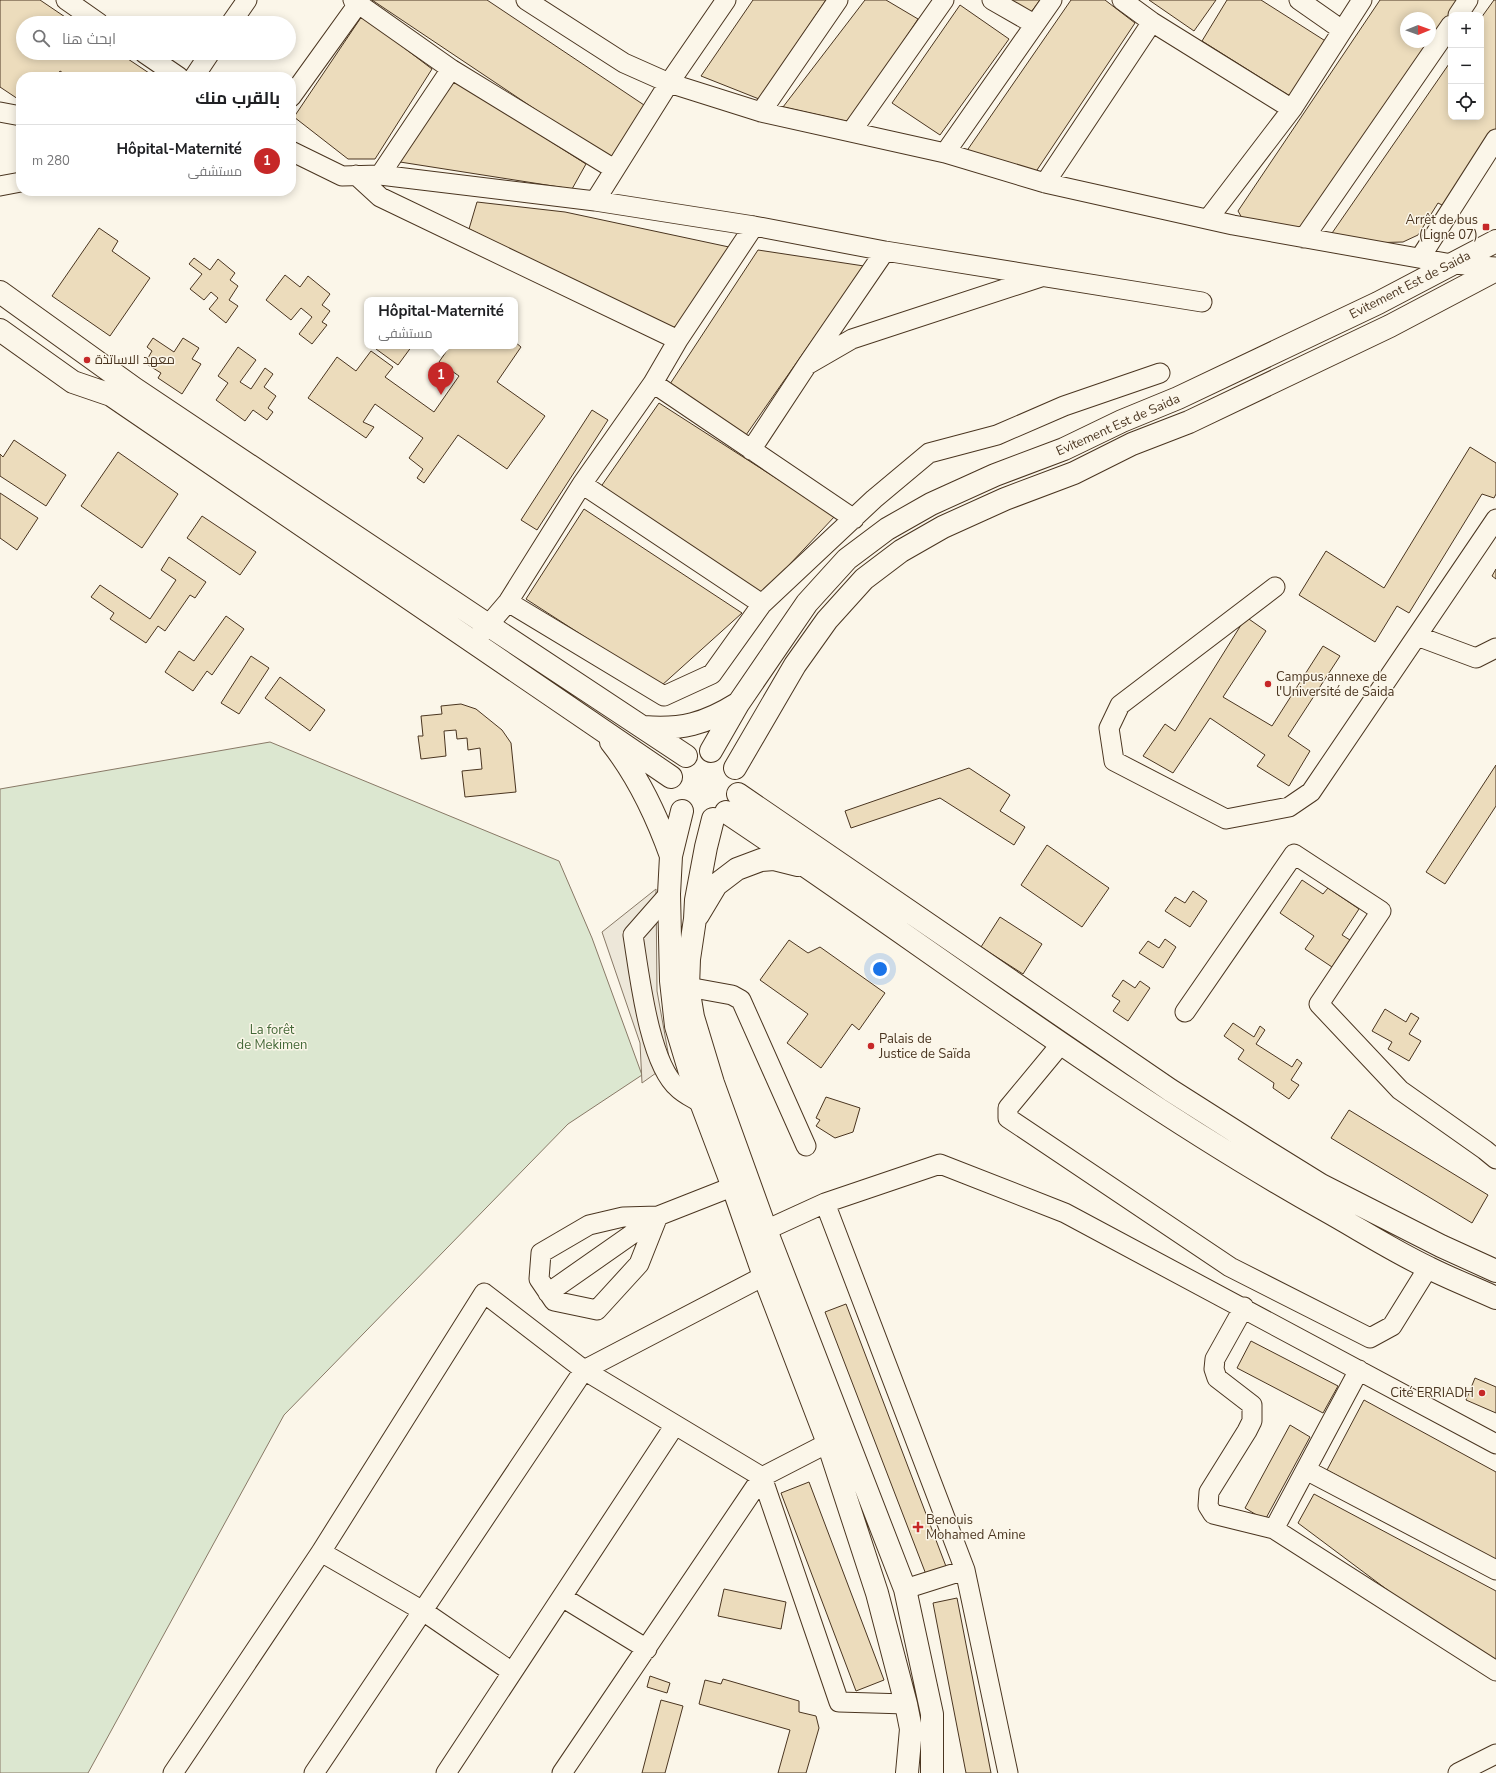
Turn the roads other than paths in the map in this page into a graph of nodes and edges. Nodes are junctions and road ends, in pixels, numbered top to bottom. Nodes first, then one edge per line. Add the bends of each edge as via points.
1 (66, 0) edge
2 (247, 0) edge
3 (526, 0) edge
4 (726, 0) edge
5 (838, 0) edge
6 (944, 0) edge
7 (992, 0) edge
8 (1052, 0) edge
9 (1122, 0) edge
10 (1299, 0) edge
11 (1362, 0) edge
12 (1468, 0) edge
13 (356, 2) edge
14 (1460, 12) edge
15 (90, 16) edge
16 (236, 16) edge
17 (1152, 22) junction
18 (1034, 24) junction
19 (1448, 29) edge
20 (1342, 30) junction
21 (154, 60) edge
22 (205, 60) edge
23 (451, 69) junction
24 (172, 72) edge
25 (197, 72) edge
26 (669, 83) junction
27 (296, 90) edge
28 (1292, 109) junction
29 (0, 112) edge
30 (761, 112) junction
31 (16, 115) edge
32 (851, 132) junction
33 (1496, 139) edge
34 (296, 153) edge
35 (945, 153) junction
36 (614, 169) junction
37 (356, 175) junction
38 (380, 175) junction
39 (16, 183) edge
40 (1045, 183) junction
41 (0, 186) edge
42 (595, 201) junction
43 (1208, 219) junction
44 (754, 226) junction
45 (1304, 238) junction
46 (1496, 240) edge
47 (885, 251) junction
48 (1420, 258) junction
49 (1452, 264) junction
50 (1496, 268) edge
51 (1043, 276) junction
52 (0, 292) edge
53 (1202, 302) dead end
54 (0, 304) edge
55 (0, 316) edge
56 (0, 330) edge
57 (678, 340) junction
58 (807, 365) junction
59 (1160, 373) dead end
60 (653, 383) junction
61 (135, 389) junction
62 (111, 395) junction
63 (751, 450) junction
64 (582, 484) junction
65 (854, 519) junction
66 (1496, 519) edge
67 (1275, 587) dead end
68 (508, 602) junction
69 (762, 604) junction
70 (488, 625) junction
71 (1417, 636) junction
72 (473, 643) junction
73 (1496, 648) edge
74 (738, 704) junction
75 (644, 727) junction
76 (601, 730) junction
77 (710, 751) junction
78 (686, 756) junction
79 (735, 768) junction
80 (671, 776) junction
81 (738, 794) junction
82 (682, 811) junction
83 (720, 815) junction
84 (671, 856) junction
85 (811, 868) junction
86 (669, 894) junction
87 (695, 920) junction
88 (688, 987) junction
89 (1185, 1012) dead end
90 (1061, 1044) junction
91 (701, 1103) junction
92 (806, 1146) dead end
93 (1496, 1159) edge
94 (741, 1183) junction
95 (825, 1203) junction
96 (658, 1216) junction
97 (766, 1230) junction
98 (1428, 1268) junction
99 (1496, 1271) edge
100 (764, 1276) junction
101 (548, 1293) junction
102 (1496, 1298) edge
103 (1244, 1307) junction
104 (584, 1370) junction
105 (1359, 1370) junction
106 (675, 1425) junction
107 (828, 1443) junction
108 (1496, 1444) edge
109 (1306, 1470) junction
110 (762, 1477) junction
111 (1274, 1529) junction
112 (321, 1552) junction
113 (965, 1570) junction
114 (1496, 1570) edge
115 (905, 1589) junction
116 (562, 1597) junction
117 (422, 1611) junction
118 (647, 1649) junction
119 (1496, 1671) edge
120 (512, 1672) junction
121 (906, 1704) junction
122 (1496, 1754) edge
123 (173, 1773) edge
124 (314, 1773) edge
125 (446, 1773) edge
126 (562, 1773) edge
127 (907, 1773) edge
128 (932, 1773) edge
129 (1008, 1773) edge
130 (1458, 1773) edge

1 - 15 street
2 - 16 street
3 - 26 street via 624,63
4 - 26 street
5 - 30 street
6 - 32 street
7 - 18 street
8 - 18 street
9 - 17 street
10 - 20 street
11 - 20 street
12 - 14 street
13 - 23 street
13 - 27 street
17 - 28 street
17 - 40 street
18 - 35 street
19 - 45 street
20 - 28 street
21 - 24 street
22 - 25 street
23 - 36 street
23 - 38 street
26 - 30 street
26 - 36 street
28 - 43 street
29 - 31 street
30 - 32 street
32 - 35 street
33 - 48 street
34 - 37 street via 342,176
35 - 40 street
36 - 42 street
37 - 38 street
37 - 57 street via 380,197
38 - 42 street
39 - 41 street
40 - 43 street
42 - 44 street
43 - 45 street
44 - 47 street
44 - 57 street
45 - 48 street
46 - 49 main road, Evitement Est de Saida
47 - 51 street
47 - 58 street
48 - 49 street
49 - 50 street
49 - 74 main road, Evitement Est de Saida via 1178,398 931,504 887,529 847,559 807,603
50 - 79 main road via 1390,326 1189,422 1132,444 1074,473 943,527 901,551 864,579 827,620 795,665
51 - 53 street
51 - 58 street via 852,339
52 - 61 main road
54 - 61 main road via 80,360
55 - 62 main road
56 - 62 main road via 74,382
57 - 60 street
58 - 63 street
59 - 65 street via 1064,406 997,435 929,452
60 - 63 street
60 - 64 street
61 - 70 main road
62 - 72 main road
63 - 65 street
64 - 68 street
64 - 69 street
65 - 69 street
66 - 71 street
67 - 71 street via 1120,705 1109,728 1114,761 1226,819 1289,807 1311,792
68 - 69 street via 664,696 712,674
68 - 70 street
70 - 72 street
70 - 75 main road
71 - 73 street via 1476,658
72 - 76 main road
74 - 75 main road via 703,722 683,727
74 - 77 main road, Evitement Est de Saida
75 - 78 main road
76 - 80 main road
76 - 84 main road via 619,752 646,796
77 - 78 main road via 700,751
77 - 79 main road via 727,758
78 - 80 main road
79 - 81 main road via 739,781
80 - 82 main road via 673,799
81 - 83 main road via 733,804
81 - 99 main road via 1170,1090 1266,1151 1321,1185
82 - 83 main road via 694,818 707,820
82 - 84 main road
83 - 85 main road
83 - 87 main road via 706,847
84 - 86 main road
85 - 87 main road via 774,859 748,863 725,876 716,885
85 - 90 main road
86 - 91 main road via 671,982 676,1026 690,1076
86 - 91 street via 633,935 647,1022 664,1071 677,1088
87 - 88 main road
88 - 92 street via 732,995 741,1000
88 - 94 main road via 693,1017
89 - 93 street via 1294,854 1381,911 1319,1004 1400,1090
90 - 98 main road via 1170,1118 1267,1177
90 - 98 street via 1008,1108 1008,1118 1230,1267 1370,1338 1392,1326
91 - 94 main road
94 - 96 street
94 - 97 main road
94 - 100 main road
95 - 97 street
95 - 103 street via 940,1164 1065,1213
95 - 113 street
96 - 101 street
96 - 101 street via 639,1264 598,1310 554,1301
96 - 101 street via 623,1217 589,1225 541,1253 539,1279
97 - 115 main road
98 - 102 main road
100 - 104 street
100 - 107 main road
103 - 105 street
103 - 111 street via 1215,1360 1214,1369 1217,1378 1252,1405 1252,1421 1209,1492 1208,1506 1214,1514
104 - 106 street
104 - 112 street via 484,1293
104 - 117 street
105 - 108 street
105 - 109 street
106 - 110 street
106 - 116 street
107 - 110 street
107 - 121 main road via 877,1593
109 - 111 street
109 - 114 street
110 - 118 street
110 - 121 street via 839,1702
111 - 119 street
112 - 117 street
112 - 123 street
113 - 115 street
113 - 129 street
115 - 128 main road via 932,1714
116 - 118 street
116 - 120 street
117 - 120 street
117 - 124 street
118 - 126 street
120 - 125 street
121 - 127 main road via 911,1729
122 - 130 street

